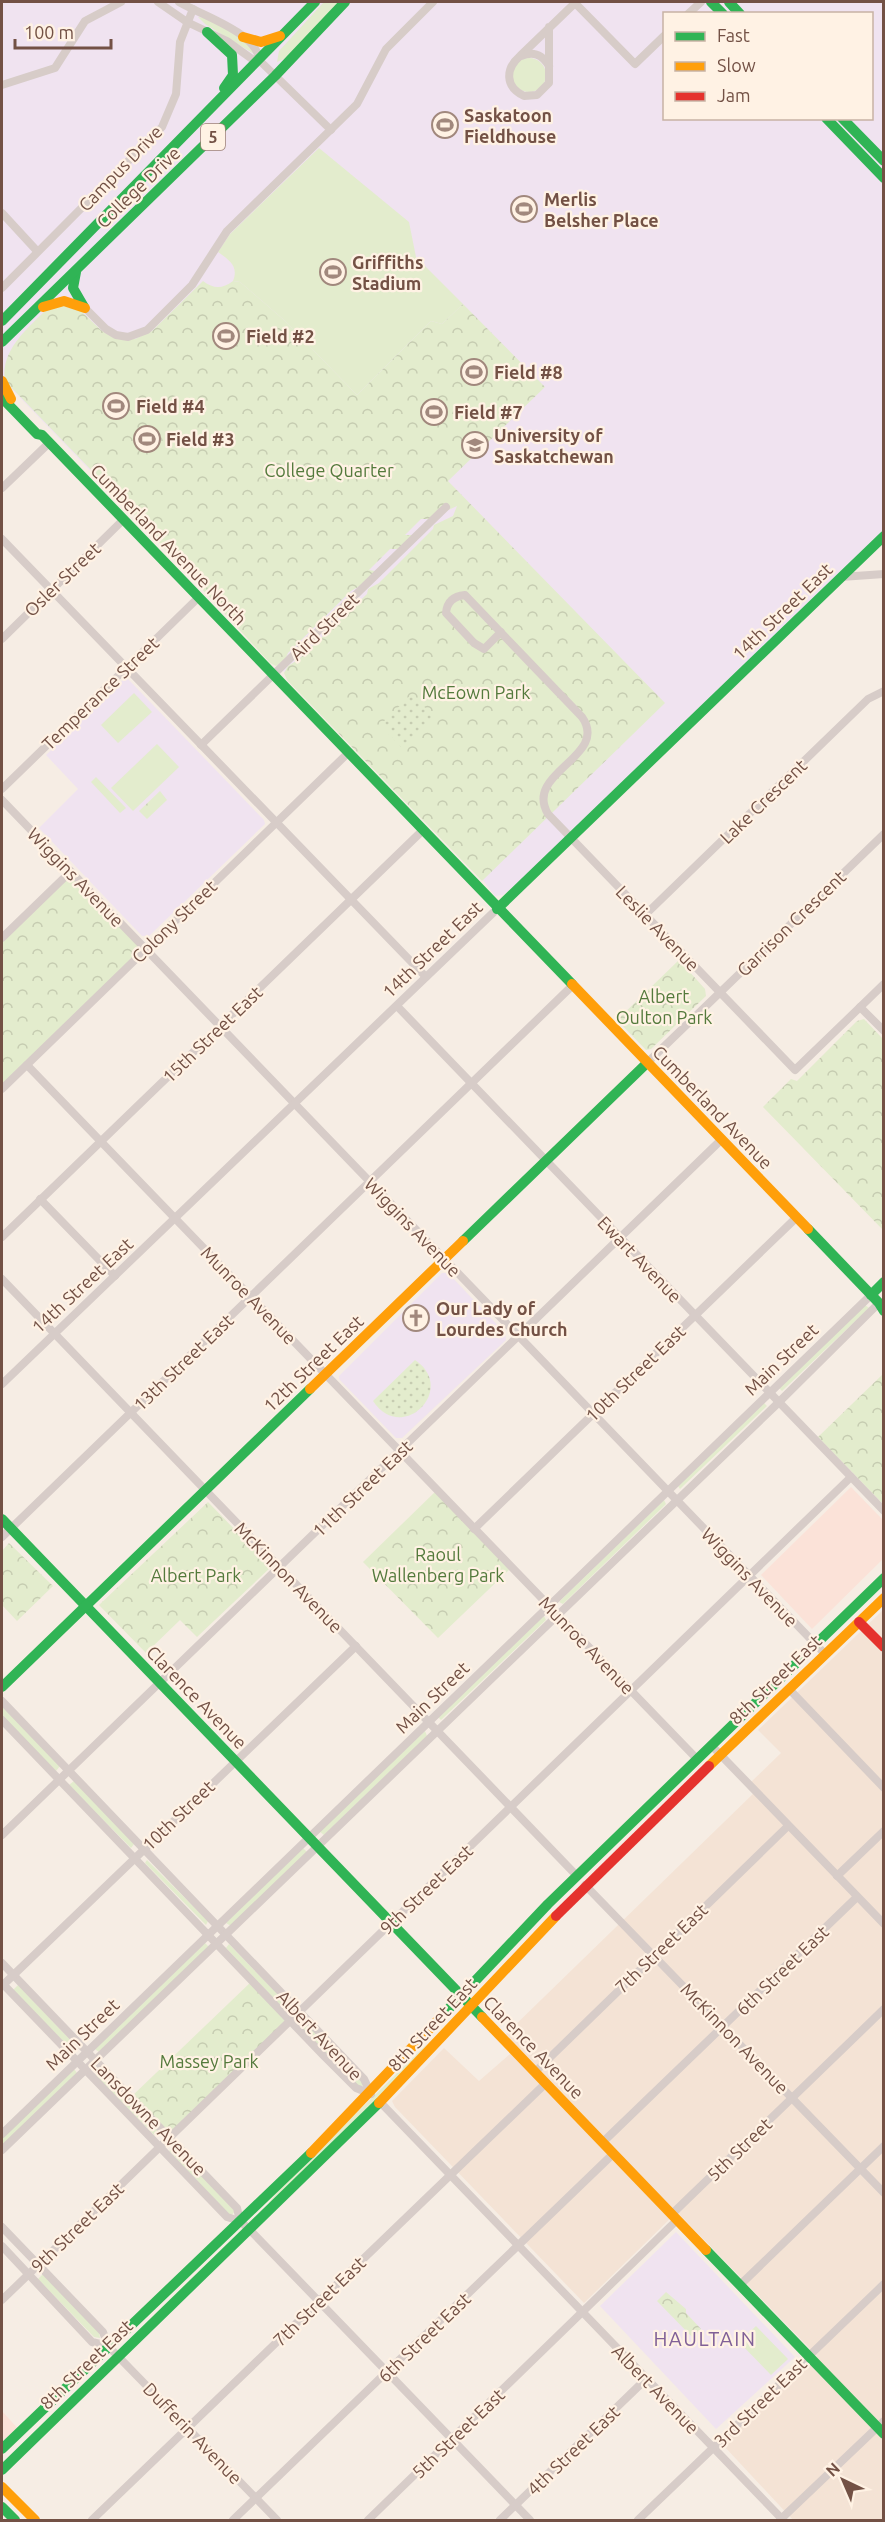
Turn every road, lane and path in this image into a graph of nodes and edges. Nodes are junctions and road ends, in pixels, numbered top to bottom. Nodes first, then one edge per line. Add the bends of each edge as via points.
1 (121, 2) edge
2 (158, 2) edge
3 (179, 2) edge
4 (315, 2) edge
5 (345, 2) edge
6 (433, 2) edge
7 (574, 2) edge
8 (193, 9) junction
9 (187, 22) junction
10 (549, 27) junction
11 (207, 32) junction
12 (284, 35) junction
13 (243, 37) junction
14 (663, 37) edge
15 (520, 56) junction
16 (259, 60) junction
17 (550, 69) junction
18 (275, 75) junction
19 (2, 85) edge
20 (202, 118) junction
21 (828, 120) edge
22 (844, 120) edge
23 (331, 130) junction
24 (884, 161) edge
25 (884, 178) edge
26 (2, 213) edge
27 (37, 251) junction
28 (76, 269) junction
29 (2, 288) edge
30 (85, 308) junction
31 (36, 309) junction
32 (2, 321) edge
33 (3, 341) edge
34 (2, 351) edge
35 (2, 381) edge
36 (2, 390) edge
37 (6, 398) edge
38 (45, 439) junction
39 (2, 488) edge
40 (446, 507) dead end
41 (123, 520) junction
42 (883, 538) edge
43 (2, 539) edge
44 (884, 574) edge
45 (841, 577) junction
46 (51, 590) junction
47 (199, 597) junction
48 (501, 633) junction
49 (2, 639) edge
50 (126, 668) junction
51 (272, 676) junction
52 (884, 691) edge
53 (201, 745) junction
54 (348, 753) junction
55 (2, 789) edge
56 (2, 800) edge
57 (276, 822) junction
58 (422, 831) junction
59 (884, 834) edge
60 (571, 837) junction
61 (70, 872) junction
62 (351, 899) junction
63 (497, 909) junction
64 (645, 915) junction
65 (2, 938) edge
66 (145, 949) junction
67 (426, 977) junction
68 (884, 984) edge
69 (572, 986) junction
70 (720, 992) junction
71 (397, 1006) junction
72 (860, 1007) junction
73 (219, 1026) junction
74 (884, 1031) edge
75 (647, 1063) junction
76 (27, 1065) junction
77 (471, 1083) junction
78 (2, 1089) edge
79 (295, 1104) junction
80 (721, 1140) junction
81 (101, 1142) junction
82 (546, 1161) junction
83 (370, 1182) junction
84 (40, 1199) junction
85 (796, 1217) junction
86 (175, 1218) junction
87 (2, 1237) edge
88 (621, 1238) junction
89 (444, 1260) junction
90 (115, 1276) junction
91 (2, 1279) edge
92 (884, 1282) edge
93 (871, 1294) junction
94 (250, 1297) junction
95 (882, 1304) edge
96 (695, 1316) junction
97 (54, 1334) junction
98 (519, 1337) junction
99 (326, 1374) junction
100 (2, 1383) edge
101 (769, 1393) junction
102 (779, 1402) junction
103 (131, 1413) junction
104 (593, 1413) junction
105 (400, 1452) junction
106 (851, 1477) junction
107 (205, 1490) junction
108 (668, 1490) junction
109 (676, 1500) junction
110 (884, 1511) edge
111 (2, 1519) edge
112 (11, 1528) junction
113 (474, 1528) junction
114 (2, 1537) edge
115 (280, 1567) junction
116 (749, 1575) junction
117 (884, 1578) edge
118 (884, 1598) edge
119 (86, 1606) junction
120 (549, 1607) junction
121 (557, 1615) junction
122 (859, 1622) junction
123 (816, 1644) junction
124 (356, 1646) junction
125 (884, 1647) edge
126 (825, 1654) junction
127 (160, 1683) junction
128 (2, 1687) edge
129 (789, 1689) junction
130 (630, 1690) junction
131 (2, 1701) edge
132 (2, 1720) edge
133 (429, 1722) junction
134 (437, 1730) junction
135 (711, 1745) junction
136 (720, 1755) junction
137 (697, 1759) junction
138 (235, 1761) junction
139 (68, 1771) junction
140 (59, 1779) junction
141 (884, 1788) edge
142 (511, 1807) junction
143 (789, 1826) junction
144 (884, 1831) edge
145 (2, 1835) edge
146 (313, 1842) junction
147 (143, 1849) junction
148 (134, 1857) junction
149 (577, 1876) junction
150 (837, 1876) junction
151 (585, 1885) junction
152 (857, 1897) junction
153 (391, 1923) junction
154 (884, 1924) edge
155 (217, 1926) junction
156 (225, 1934) junction
157 (209, 1935) junction
158 (216, 1942) junction
159 (654, 1955) junction
160 (2, 1964) edge
161 (13, 1975) junction
162 (2, 1985) edge
163 (463, 1997) junction
164 (471, 2006) junction
165 (884, 2009) edge
166 (299, 2011) junction
167 (290, 2020) junction
168 (723, 2026) junction
169 (87, 2052) junction
170 (95, 2060) junction
171 (77, 2061) junction
172 (86, 2070) junction
173 (535, 2072) junction
174 (546, 2083) junction
175 (371, 2094) junction
176 (792, 2097) junction
177 (380, 2102) junction
178 (2, 2134) edge
179 (169, 2138) junction
180 (603, 2142) junction
181 (884, 2146) edge
182 (160, 2147) junction
183 (2, 2150) edge
184 (614, 2154) junction
185 (860, 2169) junction
186 (451, 2175) junction
187 (884, 2193) edge
188 (674, 2217) junction
189 (240, 2221) junction
190 (2, 2227) edge
191 (250, 2230) junction
192 (2, 2246) edge
193 (518, 2246) junction
194 (38, 2265) junction
195 (28, 2274) junction
196 (884, 2284) edge
197 (740, 2285) junction
198 (2, 2300) edge
199 (318, 2302) junction
200 (583, 2313) junction
201 (108, 2346) junction
202 (548, 2346) joint
203 (809, 2356) junction
204 (118, 2357) junction
205 (387, 2373) junction
206 (646, 2379) junction
207 (187, 2427) junction
208 (881, 2427) edge
209 (452, 2439) junction
210 (713, 2448) junction
211 (2, 2449) edge
212 (2, 2470) edge
213 (2, 2487) edge
214 (256, 2499) junction
215 (516, 2506) junction
216 (2, 2507) edge
217 (15, 2520) edge
218 (35, 2520) edge
219 (92, 2520) edge
220 (234, 2520) edge
221 (277, 2520) edge
222 (368, 2520) edge
223 (500, 2520) edge
224 (530, 2520) edge
225 (638, 2520) edge
226 (781, 2520) edge

1 - 19 street via 85,21 55,68
2 - 9 street
3 - 8 street
4 - 12 main road, College Drive / 5
5 - 18 main road, College Drive / 5
6 - 23 street via 389,44 360,100
7 - 10 street
7 - 14 street via 635,64
8 - 9 street, Campus Drive
8 - 13 street
9 - 11 street
9 - 27 street, Campus Drive via 180,42 176,94 162,127
10 - 15 street
10 - 17 street
11 - 16 street
11 - 20 main road via 231,52 234,71
12 - 13 main road via 265,42
12 - 16 main road, College Drive / 5
13 - 16 street via 258,52
15 - 17 street via 540,55
15 - 17 street via 510,66 508,78 521,95 531,97 540,93 549,82
16 - 18 street
16 - 20 main road, College Drive / 5
18 - 23 street
18 - 28 main road, College Drive / 5
20 - 32 main road, College Drive / 5
21 - 25 main road
22 - 24 main road
23 - 30 street via 227,231 198,278 147,330 128,337 116,335
26 - 27 street
27 - 29 street, Campus Drive
28 - 30 main road via 73,288
28 - 31 main road, College Drive / 5
30 - 31 main road via 61,300
31 - 33 main road, College Drive / 5
33 - 34 main road
35 - 37 main road
36 - 37 main road, Cumberland Avenue North
37 - 38 main road, Cumberland Avenue North via 41,430
38 - 39 street
38 - 41 main road, Cumberland Avenue North
40 - 51 street, Aird Street
41 - 46 street, Osler Street
41 - 47 main road, Cumberland Avenue North
42 - 45 main road, 14th Street East
43 - 46 street
44 - 45 street
45 - 60 main road, 14th Street East
46 - 49 street, Osler Street
46 - 50 street
47 - 50 street, Temperance Street
47 - 51 main road, Cumberland Avenue North
48 - 48 street, Leslie Avenue via 465,595 455,597 447,605 446,613 484,649
48 - 60 street, Leslie Avenue via 586,724 584,746 550,779 544,793 546,810
50 - 53 street
50 - 55 street, Temperance Street
51 - 53 street, Aird Street
51 - 54 main road, Cumberland Avenue North
52 - 64 street, Lake Crescent via 868,699
53 - 57 street
54 - 57 street, Colony Street
54 - 58 main road, Cumberland Avenue
56 - 61 street, Wiggins Avenue
57 - 62 street
57 - 66 street, Colony Street
58 - 62 street, 15th Street East
58 - 63 main road, Cumberland Avenue
59 - 70 street, Garrison Crescent
60 - 63 main road, 14th Street East
60 - 64 street, Leslie Avenue
61 - 65 street
61 - 66 street, Wiggins Avenue
62 - 67 street
62 - 73 street, 15th Street East
63 - 67 street, 14th Street East
63 - 69 main road, Cumberland Avenue
64 - 70 street, Leslie Avenue
66 - 73 street, Wiggins Avenue
66 - 76 street, Colony Street
67 - 71 street, 14th Street East
68 - 72 street
69 - 75 main road, Cumberland Avenue
69 - 77 street, 13th Street East
70 - 72 street, Leslie Avenue via 795,1070
70 - 75 street, Garrison Crescent
71 - 77 street, Ewart Avenue
71 - 79 street, 14th Street East
72 - 74 street
73 - 79 street, Wiggins Avenue
73 - 81 street, 15th Street East
75 - 80 main road, Cumberland Avenue
75 - 82 main road, 12th Street East
76 - 78 street, Colony Street
76 - 81 street, Munroe Avenue
77 - 82 street, Ewart Avenue
77 - 83 street, 13th Street East
79 - 83 street, Wiggins Avenue
79 - 86 street, 14th Street East
80 - 85 main road, Cumberland Avenue
80 - 88 street, 11th Street East
81 - 84 street, 15th Street East
81 - 86 street, Munroe Avenue
82 - 88 street, Ewart Avenue
82 - 89 main road, 12th Street East
83 - 89 street, Wiggins Avenue
83 - 94 street, 13th Street East
84 - 87 street, 15th Street East
84 - 90 street
85 - 93 main road, Cumberland Avenue
85 - 96 street, 10th Street East
86 - 90 street, 14th Street East
86 - 94 street, Munroe Avenue
88 - 96 street, Ewart Avenue
88 - 98 street, 11th Street East
89 - 98 street, Wiggins Avenue
89 - 99 main road, 12th Street East
90 - 97 street, 14th Street East
91 - 97 street, McKinnon Avenue
92 - 93 main road, Main Street
93 - 95 main road, Cumberland Avenue
93 - 101 street, Main Street
94 - 99 street, Munroe Avenue
94 - 103 street, 13th Street East
95 - 102 street, Main Street
96 - 101 street, Ewart Avenue
96 - 104 street, 10th Street East
97 - 100 street, 14th Street East
97 - 103 street, McKinnon Avenue
98 - 104 street, Wiggins Avenue
98 - 105 street, 11th Street East
99 - 105 street, Munroe Avenue
99 - 107 main road, 12th Street East
101 - 102 street, Ewart Avenue
101 - 108 street, Main Street
102 - 106 street, Ewart Avenue
102 - 109 street, Main Street
103 - 107 street, McKinnon Avenue
103 - 112 street, 13th Street East
104 - 108 street, Wiggins Avenue
104 - 113 street, 10th Street East
105 - 113 street, Munroe Avenue
105 - 115 street, 11th Street East
106 - 110 street, Ewart Avenue
106 - 116 street, 9th Street East
107 - 115 street, McKinnon Avenue
107 - 119 main road, 12th Street East
108 - 109 street, Wiggins Avenue
108 - 120 street, Main Street
109 - 116 street, Wiggins Avenue
109 - 121 street, Main Street
111 - 112 main road, Clarence Avenue
112 - 114 street, 13th Street East
112 - 119 main road, Clarence Avenue
113 - 120 street, Munroe Avenue
115 - 124 street, McKinnon Avenue
115 - 127 street, 11th Street East
116 - 123 street, Wiggins Avenue
116 - 130 street, 9th Street East
117 - 123 main road, 8th Street East
118 - 122 main road, 8th Street East
119 - 127 main road, Clarence Avenue
119 - 128 main road, 12th Street East
120 - 121 street, Munroe Avenue
120 - 133 street, Main Street
121 - 130 street, Munroe Avenue
121 - 134 street, Main Street
122 - 125 main road
122 - 126 main road, 8th Street East
123 - 126 street, Wiggins Avenue
123 - 135 main road, 8th Street East
124 - 133 street, McKinnon Avenue
124 - 138 street, 10th Street
126 - 129 main road, 8th Street East
127 - 138 main road, Clarence Avenue
127 - 139 street, 11th Street East
129 - 136 main road, 8th Street East
129 - 141 street
130 - 137 street, Munroe Avenue
130 - 142 street, 9th Street East
131 - 139 street, Albert Avenue
132 - 140 street, Albert Avenue
133 - 134 street, McKinnon Avenue
133 - 146 street, Main Street
134 - 142 street, McKinnon Avenue
134 - 146 street, Main Street
135 - 136 street
135 - 137 main road, 8th Street East
136 - 143 street
136 - 151 main road, 8th Street East
137 - 149 main road, 8th Street East
138 - 146 main road, Clarence Avenue
138 - 147 street, 10th Street
139 - 140 street, 11th Street East
139 - 147 street, Albert Avenue
140 - 145 street, 11th Street East
140 - 148 street, Albert Avenue
142 - 149 street, McKinnon Avenue
142 - 153 street, 9th Street East
143 - 150 street
143 - 159 street, 7th Street East
144 - 150 street
146 - 153 main road, Clarence Avenue
146 - 155 street, Main Street
146 - 156 street, Main Street
147 - 148 street, 10th Street
147 - 155 street, Albert Avenue
148 - 157 street, Albert Avenue
148 - 161 street, 10th Street
149 - 163 main road, 8th Street East
150 - 152 street
151 - 159 street, McKinnon Avenue
151 - 164 main road, 8th Street East
152 - 154 street
152 - 168 street, 6th Street East
153 - 163 main road, Clarence Avenue
153 - 166 street, 9th Street East
155 - 156 street, Albert Avenue
155 - 157 street, Main Street
156 - 158 street, Main Street
156 - 166 street, Albert Avenue
157 - 158 street, Albert Avenue
157 - 169 street, Main Street
158 - 167 street, Albert Avenue
158 - 170 street, Main Street
159 - 168 street, McKinnon Avenue
159 - 173 street, 7th Street East
160 - 161 street, Lansdowne Avenue
161 - 162 street, 10th Street
161 - 169 street, Lansdowne Avenue
162 - 171 street, Lansdowne Avenue
163 - 164 main road, Clarence Avenue
163 - 175 main road, 8th Street East
164 - 173 main road, Clarence Avenue
164 - 177 main road, 8th Street East
165 - 176 street, 5th Street
166 - 167 street, 9th Street East
166 - 175 street, Albert Avenue via 364,2079
167 - 175 street, Albert Avenue via 356,2088
167 - 179 street, 9th Street East
168 - 176 street, McKinnon Avenue
168 - 180 street, 6th Street East
169 - 170 street, Lansdowne Avenue
169 - 171 street, Main Street
170 - 172 street, Main Street
170 - 179 street, Lansdowne Avenue
171 - 172 street, Lansdowne Avenue
171 - 178 street, Main Street
172 - 182 street, Lansdowne Avenue
172 - 183 street, Main Street
173 - 174 main road, Clarence Avenue
174 - 180 main road, Clarence Avenue
174 - 186 street, 7th Street East
175 - 189 main road, 8th Street East
176 - 185 street, McKinnon Avenue
176 - 188 street, 5th Street
177 - 186 street, Albert Avenue
177 - 191 main road, 8th Street East
179 - 182 street, 9th Street East
179 - 189 street, Lansdowne Avenue via 237,2208
180 - 184 main road, Clarence Avenue
181 - 185 street
182 - 189 street, Lansdowne Avenue via 226,2217
182 - 194 street, 9th Street East
184 - 188 main road, Clarence Avenue
184 - 193 street, 6th Street East
185 - 187 street, McKinnon Avenue
185 - 197 street
186 - 193 street, Albert Avenue
186 - 199 street, 7th Street East
188 - 197 main road, Clarence Avenue
188 - 200 street, 5th Street
189 - 191 street, Lansdowne Avenue
189 - 201 main road, 8th Street East
190 - 194 street, Dufferin Avenue
191 - 199 street, Lansdowne Avenue
191 - 204 main road, 8th Street East
192 - 195 street, Dufferin Avenue
193 - 200 street, Albert Avenue
193 - 205 street, 6th Street East
194 - 195 street, 9th Street East
194 - 201 street, Dufferin Avenue via 103,2332
195 - 198 street, 9th Street East
195 - 201 street, Dufferin Avenue via 92,2342
196 - 203 street, 3rd Street East
197 - 203 main road, Clarence Avenue
199 - 205 street, Lansdowne Avenue
199 - 207 street, 7th Street East
200 - 202 street, 5th Street
200 - 206 street, Albert Avenue
201 - 204 street, Dufferin Avenue
201 - 211 main road, 8th Street East
202 - 209 street, 5th Street East
203 - 208 main road, Clarence Avenue
203 - 210 street, 3rd Street East
204 - 207 street, Dufferin Avenue
204 - 212 main road, 8th Street East
205 - 209 street, Lansdowne Avenue
205 - 214 street, 6th Street East
206 - 210 street, Albert Avenue
206 - 215 street, 4th Street East
207 - 214 street, Dufferin Avenue
207 - 219 street, 7th Street East
208 - 226 street
209 - 215 street, Lansdowne Avenue
209 - 222 street, 5th Street East
210 - 225 street, 3rd Street East
210 - 226 street, Albert Avenue
213 - 218 main road
214 - 220 street, 6th Street East
214 - 221 street, Dufferin Avenue
215 - 223 street, 4th Street East
215 - 224 street, Lansdowne Avenue
216 - 217 main road

